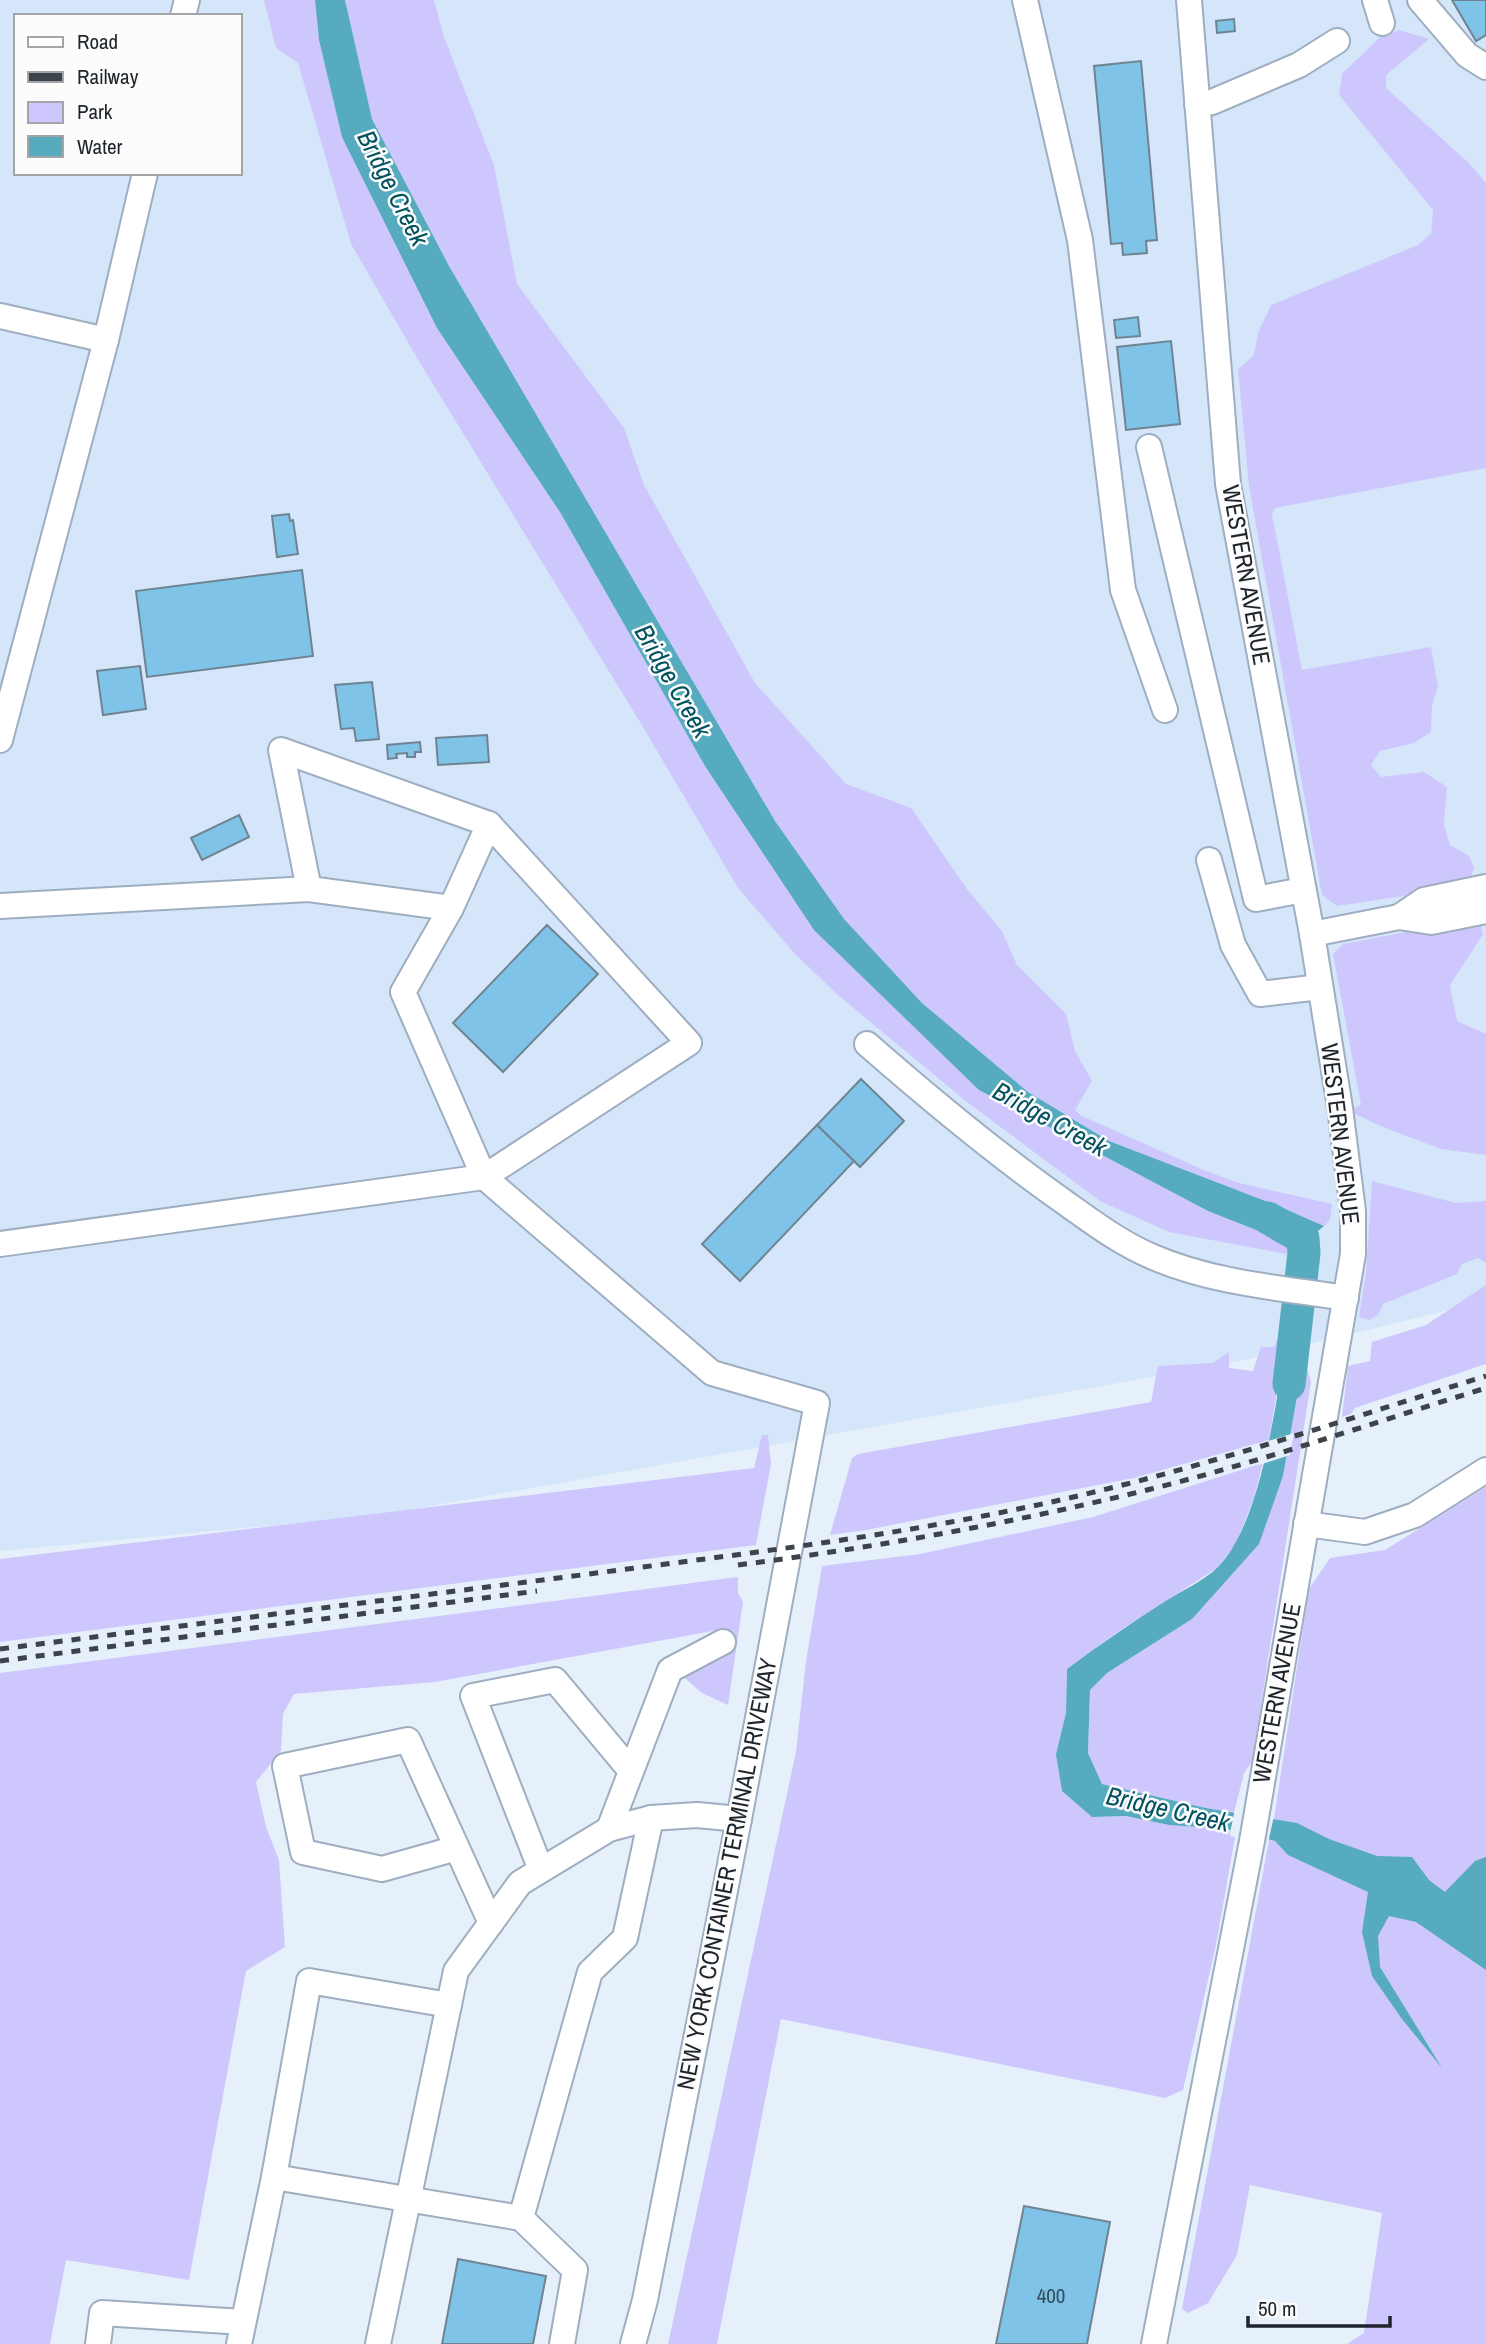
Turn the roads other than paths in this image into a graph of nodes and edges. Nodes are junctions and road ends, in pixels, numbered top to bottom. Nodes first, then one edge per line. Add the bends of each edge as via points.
1 (1025, 0) edge
2 (1189, 0) edge
3 (1420, 0) edge
4 (1337, 41) dead end
5 (1486, 67) edge
6 (1197, 104) junction
7 (145, 175) edge
8 (0, 316) edge
9 (106, 340) junction
10 (1149, 447) dead end
11 (1165, 710) dead end
12 (0, 740) edge
13 (489, 824) junction
14 (1209, 860) dead end
15 (1486, 887) edge
16 (309, 889) junction
17 (1303, 890) junction
18 (0, 906) edge
19 (451, 908) junction
20 (1486, 911) edge
21 (1399, 917) junction
22 (1312, 934) junction
23 (1320, 986) junction
24 (867, 1044) dead end
25 (484, 1177) junction
26 (0, 1244) edge
27 (1346, 1298) junction
28 (1486, 1470) edge
29 (1306, 1524) junction
30 (723, 1642) dead end
31 (631, 1771) junction
32 (651, 1818) junction
33 (739, 1819) junction
34 (609, 1829) junction
35 (457, 1848) junction
36 (541, 1870) junction
37 (491, 1923) junction
38 (449, 2005) junction
39 (274, 2177) junction
40 (408, 2200) junction
41 (521, 2218) junction
42 (241, 2333) edge
43 (98, 2344) edge
44 (378, 2344) edge
45 (562, 2344) edge
46 (633, 2344) edge
47 (1154, 2344) edge

1 - 11 street via 1080,240 1122,590
2 - 6 street, WESTERN AVENUE
3 - 5 street via 1467,55
4 - 6 street via 1299,65
6 - 17 street, WESTERN AVENUE via 1228,484
7 - 9 street
8 - 9 street
9 - 12 street
10 - 17 street via 1256,899
13 - 16 street via 281,750
13 - 19 street
13 - 25 street via 689,1043
14 - 23 street via 1233,945 1259,994
15 - 21 street via 1424,900
16 - 18 street
16 - 19 street
17 - 22 street, WESTERN AVENUE
19 - 25 street via 403,992
20 - 21 street via 1431,922
21 - 22 street
22 - 23 street, WESTERN AVENUE
23 - 27 street, WESTERN AVENUE via 1353,1211
24 - 27 street via 982,1141 1111,1235 1154,1258 1188,1270
25 - 26 street
25 - 33 street, NEW YORK CONTAINER TERMINAL DRIVEWAY via 712,1373 817,1403
27 - 29 street, WESTERN AVENUE
28 - 29 street via 1415,1515 1366,1532
29 - 47 street, WESTERN AVENUE via 1252,1841
30 - 31 street via 670,1670
31 - 34 street
31 - 36 street via 555,1680 473,1696
32 - 33 street via 697,1815
32 - 34 street
32 - 41 street via 625,1938 590,1972
33 - 46 street, NEW YORK CONTAINER TERMINAL DRIVEWAY
34 - 36 street
35 - 35 street via 408,1740 285,1766 303,1852 382,1869
35 - 37 street
36 - 37 street via 520,1883
37 - 38 street via 456,1971
38 - 39 street via 309,1981
38 - 40 street
39 - 40 street
39 - 42 street
40 - 41 street
40 - 44 street
41 - 45 street via 575,2270
42 - 43 street via 102,2313

